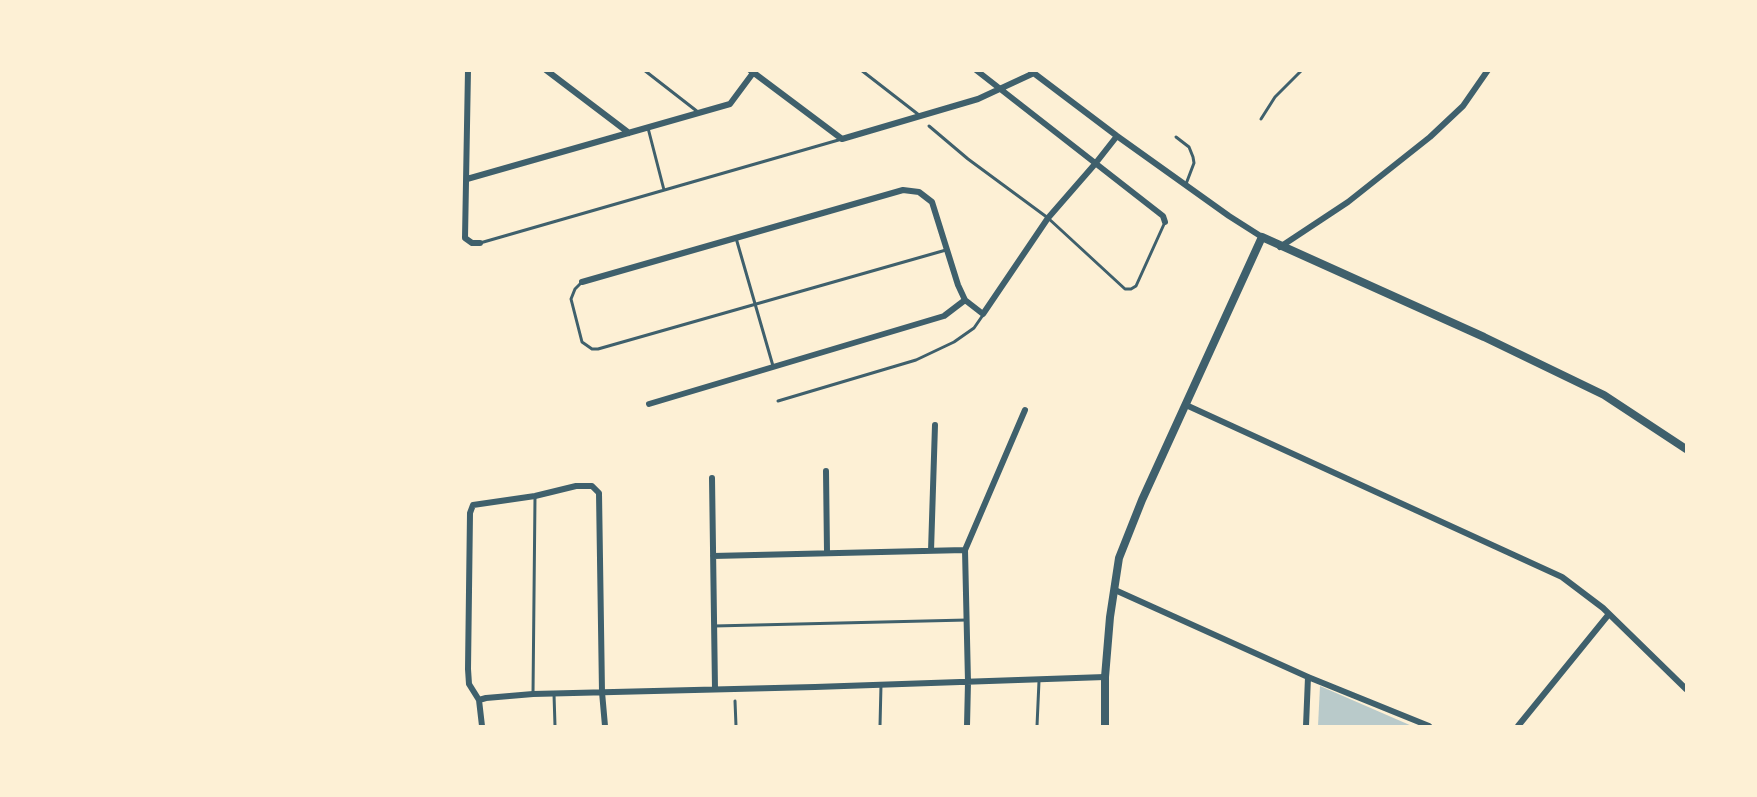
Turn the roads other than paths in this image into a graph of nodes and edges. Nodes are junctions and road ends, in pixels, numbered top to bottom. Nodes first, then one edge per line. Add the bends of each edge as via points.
1 (468, 70) edge
2 (546, 70) edge
3 (644, 70) edge
4 (861, 70) edge
5 (976, 70) edge
6 (1302, 70) edge
7 (1488, 70) edge
8 (751, 72) edge
9 (1032, 72) edge
10 (1001, 90) junction
11 (699, 114) junction
12 (922, 117) junction
13 (1261, 119) dead end
14 (929, 126) dead end
15 (648, 128) junction
16 (629, 133) junction
17 (1117, 136) junction
18 (1176, 137) dead end
19 (842, 139) junction
20 (1095, 164) junction
21 (467, 179) junction
22 (1186, 184) junction
23 (664, 190) junction
24 (1048, 219) junction
25 (1166, 222) joint
26 (1262, 237) junction
27 (736, 238) junction
28 (480, 243) joint
29 (1280, 247) junction
30 (946, 250) junction
31 (582, 282) joint
32 (966, 300) junction
33 (755, 304) junction
34 (983, 314) junction
35 (774, 367) junction
36 (778, 401) dead end
37 (649, 404) dead end
38 (1186, 405) junction
39 (1025, 410) dead end
40 (934, 425) dead end
41 (1686, 449) edge
42 (826, 471) dead end
43 (712, 478) dead end
44 (535, 496) junction
45 (965, 550) junction
46 (931, 551) junction
47 (827, 552) junction
48 (713, 556) junction
49 (1115, 590) junction
50 (1609, 614) junction
51 (967, 621) junction
52 (714, 626) junction
53 (1105, 677) junction
54 (1308, 677) junction
55 (1039, 679) junction
56 (968, 682) junction
57 (881, 685) junction
58 (715, 689) junction
59 (1686, 689) edge
60 (602, 692) junction
61 (533, 694) junction
62 (554, 694) junction
63 (479, 700) junction
64 (735, 701) dead end
65 (482, 726) edge
66 (555, 726) edge
67 (605, 726) edge
68 (736, 726) edge
69 (880, 726) edge
70 (966, 726) edge
71 (1037, 726) edge
72 (1105, 726) edge
73 (1306, 726) edge
74 (1429, 726) edge
75 (1518, 726) edge

1 - 21 street
2 - 16 street
3 - 11 lane
4 - 12 lane
5 - 10 street
6 - 13 lane via 1275,97
7 - 29 street via 1463,106 1430,137 1348,202
8 - 11 street via 730,104
8 - 19 street
9 - 10 street
9 - 17 street
10 - 12 street
10 - 20 street
11 - 15 street
12 - 19 street
14 - 24 lane
15 - 16 street
15 - 23 lane
16 - 21 street
17 - 20 street
17 - 22 street
18 - 22 lane via 1194,157
19 - 23 lane
20 - 24 street
20 - 25 street
21 - 28 street via 465,238
22 - 26 street
23 - 28 lane
24 - 25 lane via 1125,288 1131,289 1136,286
24 - 34 street
26 - 29 street
26 - 38 street
27 - 30 street via 903,190 919,192 932,202
27 - 31 street
27 - 33 lane
29 - 41 street via 1604,395
30 - 32 street
30 - 33 lane
31 - 33 lane via 571,299 582,342 592,349
32 - 34 street
32 - 35 street via 944,316
33 - 35 lane
34 - 36 lane via 974,328 954,342 916,360
35 - 37 street
38 - 49 street via 1119,558
38 - 50 street via 1562,577
39 - 45 street
40 - 46 street
42 - 47 street
43 - 48 street
44 - 60 street via 576,486 592,486 599,493
44 - 61 lane
44 - 63 street via 473,505 470,513 468,669 469,684
45 - 46 street
45 - 51 street
46 - 47 street
47 - 48 street
48 - 52 street
49 - 53 street
49 - 54 street
50 - 59 street
50 - 75 street
51 - 52 lane
51 - 56 street
52 - 58 street
53 - 55 street
53 - 72 street
54 - 73 street
54 - 74 street
55 - 56 street
55 - 71 lane
56 - 57 street
56 - 70 street
57 - 58 street
57 - 69 lane
58 - 60 street
60 - 62 street
60 - 67 street
61 - 62 street
61 - 63 street
62 - 66 lane
63 - 65 street
64 - 68 lane

